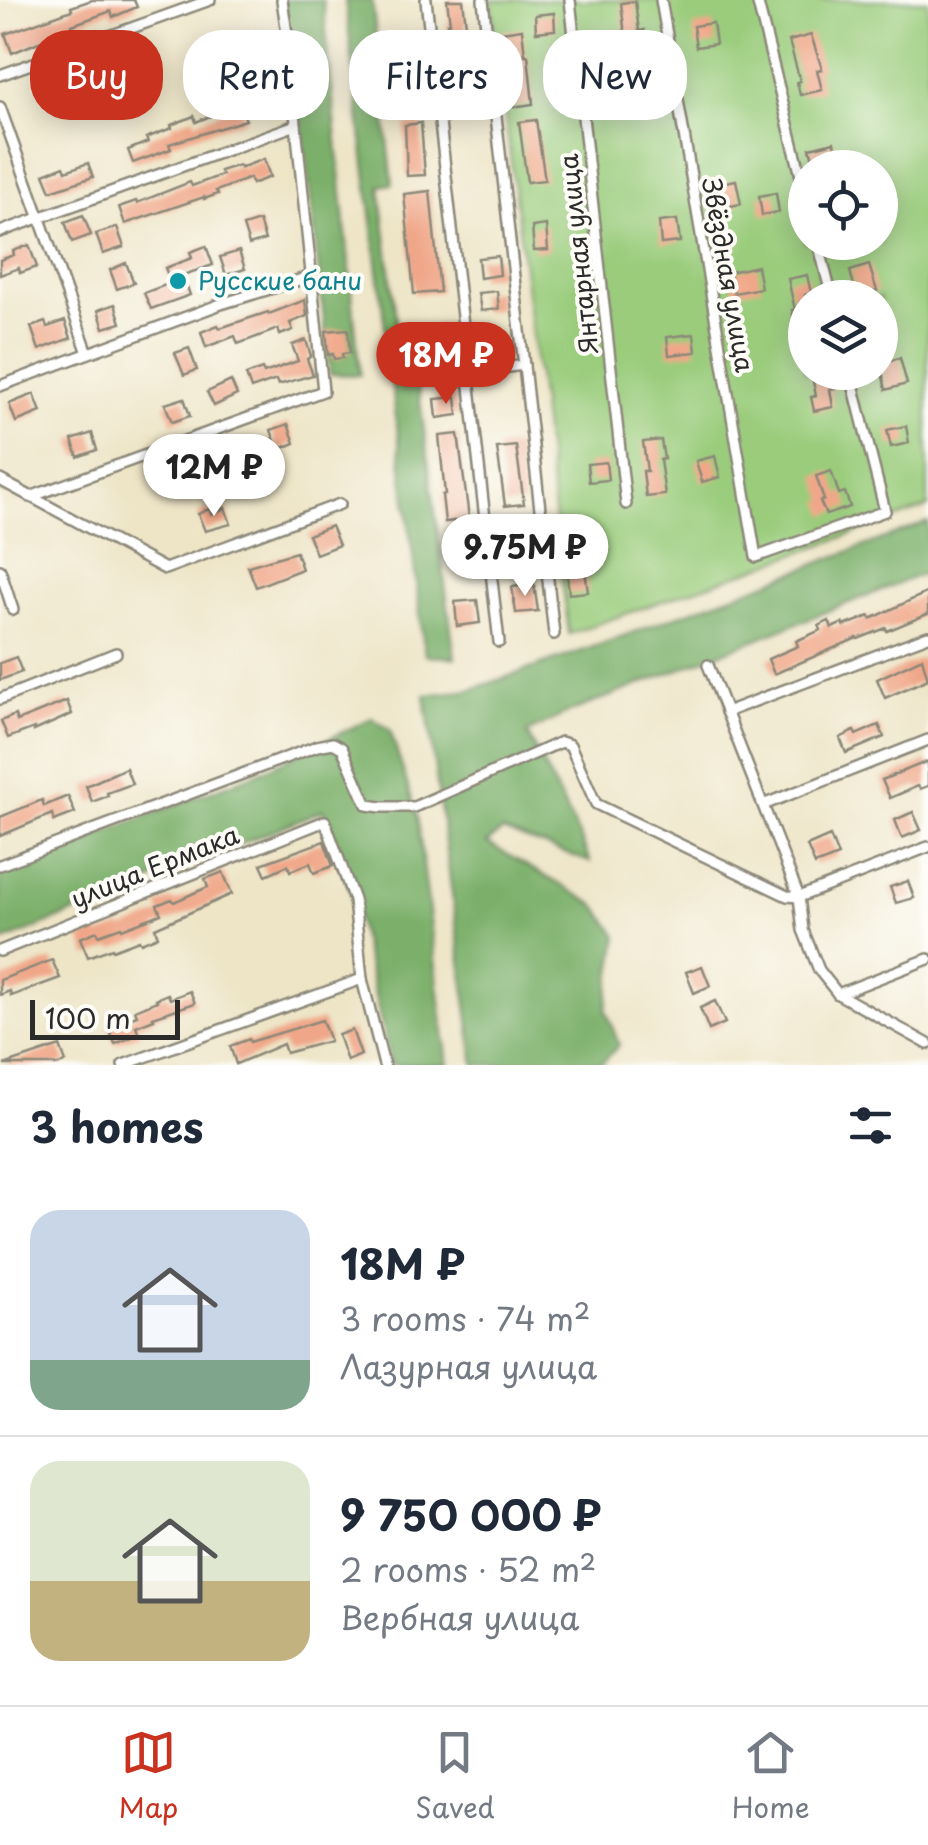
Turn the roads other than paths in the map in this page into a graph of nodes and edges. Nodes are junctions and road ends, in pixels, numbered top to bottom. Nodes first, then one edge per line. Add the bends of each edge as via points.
1 (210, 0) edge
2 (282, 0) edge
3 (426, 0) edge
4 (483, 0) edge
5 (570, 0) edge
6 (661, 0) edge
7 (757, 0) edge
8 (0, 75) edge
9 (0, 107) edge
10 (296, 125) junction
11 (794, 150) edge
12 (39, 217) junction
13 (0, 232) edge
14 (312, 276) junction
15 (88, 353) junction
16 (524, 365) junction
17 (468, 372) junction
18 (0, 386) edge
19 (855, 390) edge
20 (0, 480) edge
21 (30, 497) junction
22 (340, 504) dead end
23 (626, 504) dead end
24 (0, 570) edge
25 (13, 610) dead end
26 (554, 634) dead end
27 (928, 636) edge
28 (499, 642) dead end
29 (116, 653) dead end
30 (708, 665) dead end
31 (0, 698) edge
32 (726, 712) junction
33 (928, 740) edge
34 (763, 805) junction
35 (928, 847) edge
36 (0, 865) edge
37 (799, 897) junction
38 (0, 951) edge
39 (928, 959) edge
40 (362, 979) junction
41 (838, 994) junction
42 (928, 1044) edge
43 (123, 1065) edge
44 (384, 1065) edge

1 - 8 street
2 - 10 street
3 - 17 street
4 - 16 street
5 - 23 street, Янтарная улица
6 - 19 street, Звёздная улица via 756,558 885,511
7 - 11 street
9 - 12 street
10 - 12 street
10 - 14 street
12 - 13 street
12 - 15 street
14 - 15 street
14 - 21 street via 323,391
15 - 18 street
16 - 17 street
16 - 26 street
17 - 28 street
20 - 21 street
21 - 22 street via 165,569
24 - 25 street
27 - 32 street
29 - 31 street
30 - 32 street
32 - 34 street
33 - 34 street
34 - 37 street
35 - 37 street
36 - 37 street via 317,746 342,748 368,804 414,807 561,742 570,745 596,804
37 - 41 street via 818,970
38 - 40 street, улица Ермака via 324,821 354,900
39 - 41 street
40 - 43 street
40 - 44 street
41 - 42 street

